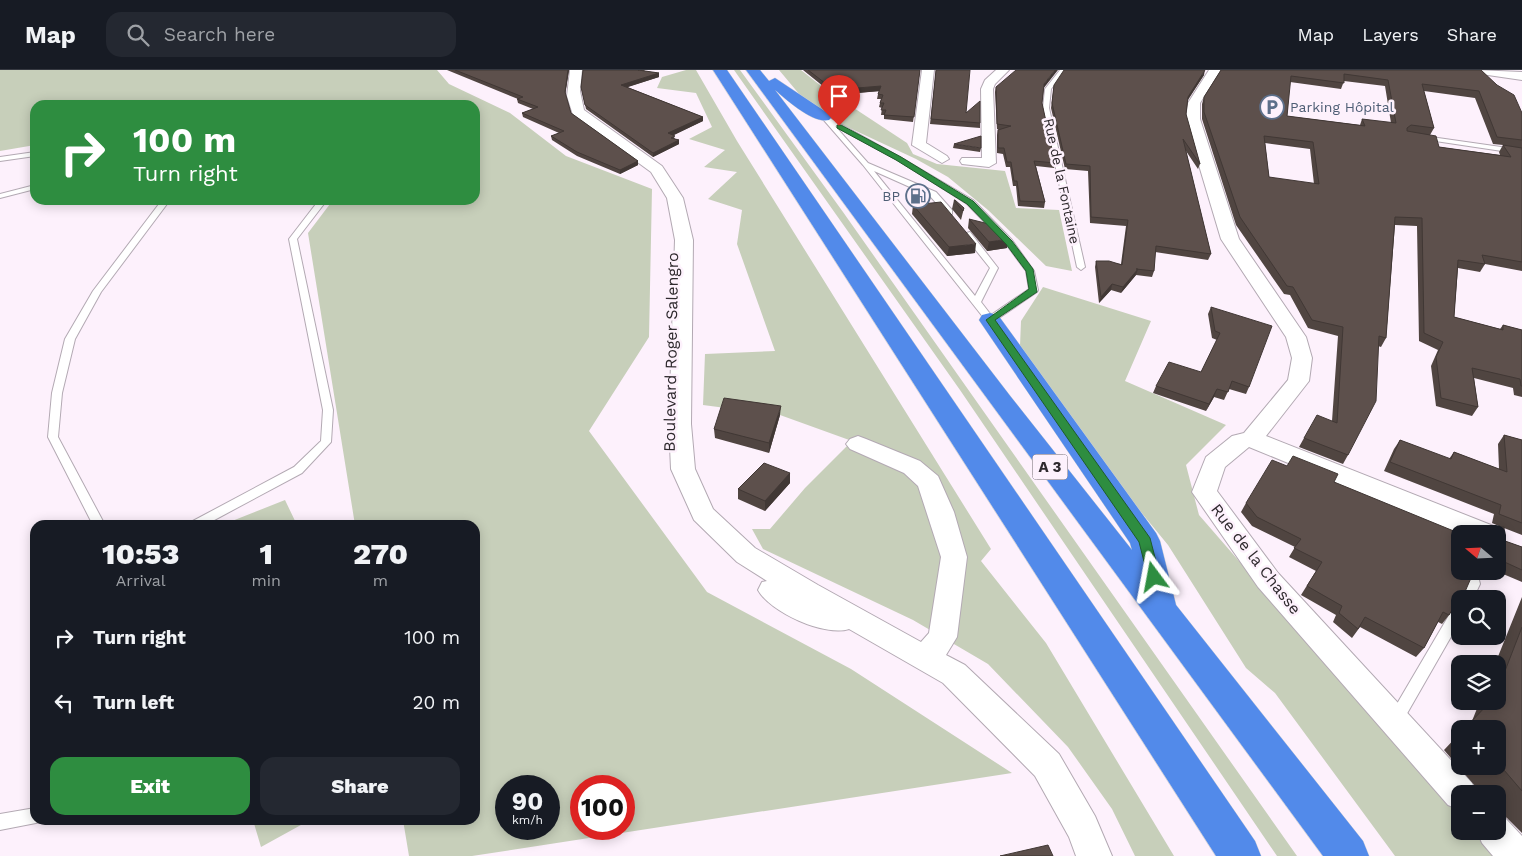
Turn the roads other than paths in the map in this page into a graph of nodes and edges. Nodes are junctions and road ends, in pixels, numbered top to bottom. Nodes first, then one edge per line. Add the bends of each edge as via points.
1 (576, 70) edge
2 (720, 70) edge
3 (928, 70) edge
4 (1003, 70) edge
5 (1063, 70) edge
6 (1216, 70) edge
7 (755, 72) edge
8 (1483, 73) edge
9 (1522, 76) edge
10 (824, 117) junction
11 (1417, 138) edge
12 (1522, 152) edge
13 (30, 155) edge
14 (0, 159) edge
15 (942, 159) dead end
16 (967, 162) dead end
17 (865, 164) junction
18 (30, 187) edge
19 (0, 196) edge
20 (162, 205) edge
21 (319, 205) edge
22 (958, 223) edge
23 (964, 230) edge
24 (1081, 267) dead end
25 (983, 310) junction
26 (1251, 439) junction
27 (858, 444) dead end
28 (96, 520) edge
29 (204, 520) edge
30 (1465, 525) edge
31 (1474, 584) edge
32 (1471, 590) edge
33 (1162, 613) junction
34 (1451, 624) edge
35 (925, 658) junction
36 (1395, 720) junction
37 (1452, 785) edge
38 (30, 817) edge
39 (0, 822) edge
40 (1502, 840) edge
41 (1094, 856) edge
42 (1240, 856) edge
43 (1348, 856) edge
44 (1516, 856) edge

1 - 35 street, Boulevard Roger Salengro via 572,92 578,112 657,169 675,198 682,235 673,239 667,431 670,471 689,518 732,564 806,612 876,631
2 - 42 highway
3 - 15 street via 919,146
4 - 16 street via 989,83 988,89 989,163
5 - 24 lane, Rue de la Fontaine via 1048,89 1046,108
6 - 26 street, Rue de la Chasse via 1194,103 1192,119 1230,239 1296,337 1302,358 1298,381
7 - 10 highway via 778,83 797,102
7 - 33 highway, A 3
8 - 9 street
10 - 17 lane
10 - 25 lane via 970,202 1009,242 1030,271 1034,290
11 - 12 lane
13 - 14 lane
17 - 22 lane via 933,194
17 - 25 lane
18 - 19 lane
20 - 28 lane via 97,291 70,339 58,393 53,436
21 - 29 lane via 293,239 328,410 326,442 298,470
23 - 25 lane via 994,268
25 - 33 highway via 1145,541
26 - 30 street
26 - 36 street, Rue de la Chasse via 1240,441 1214,463 1204,492 1268,580
27 - 35 street via 912,467 928,482 941,512 954,557 942,637
31 - 32 lane
33 - 43 highway, A 3
34 - 36 lane
35 - 41 street, Boulevard Roger Salengro via 954,674 1047,766
36 - 37 street, Rue de la Chasse
38 - 39 lane
40 - 44 street

